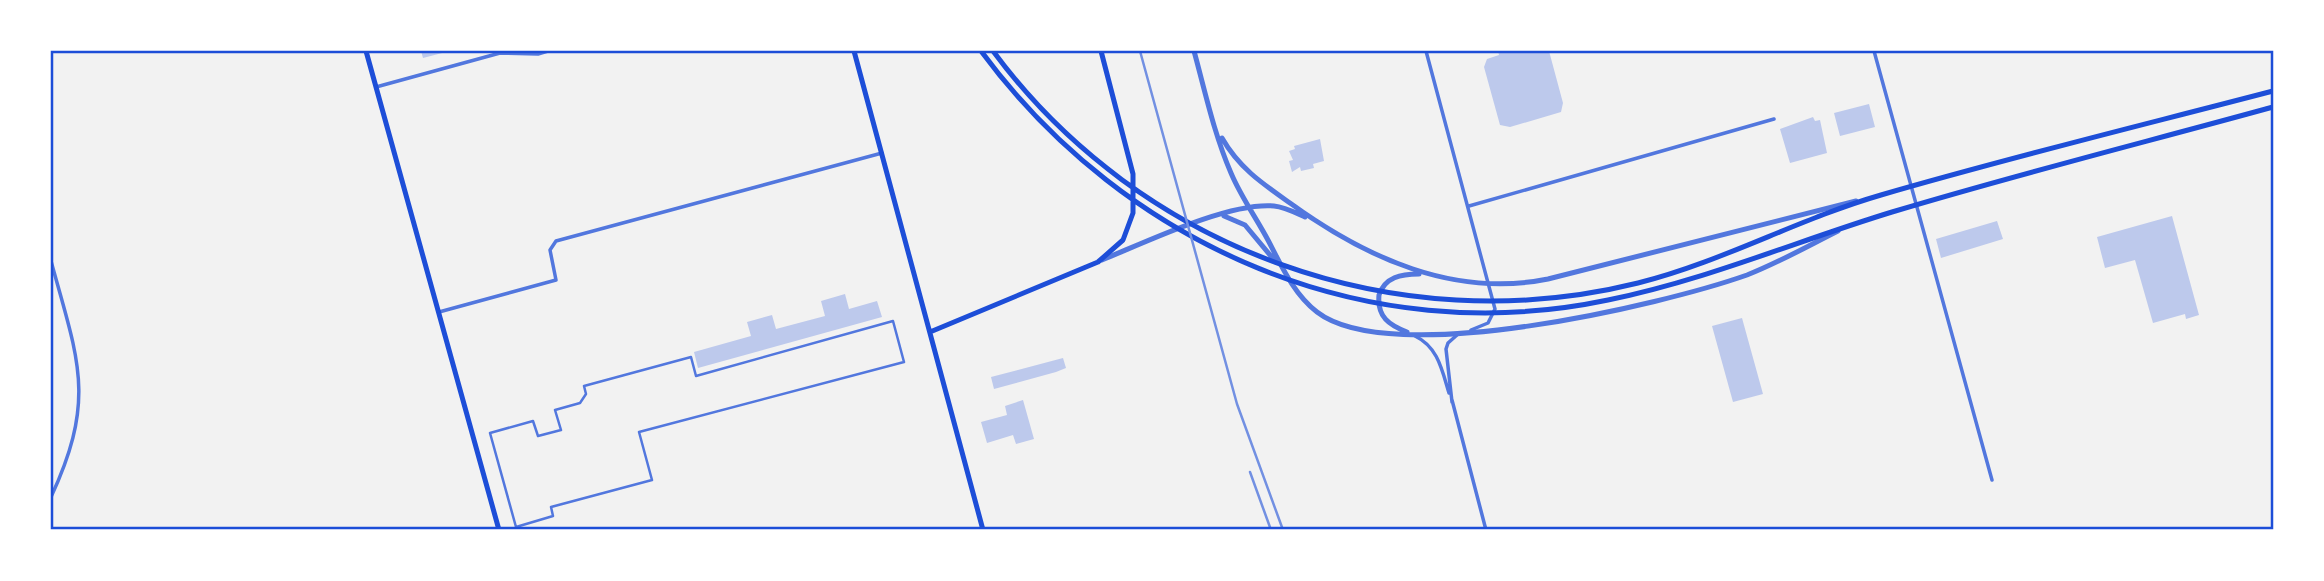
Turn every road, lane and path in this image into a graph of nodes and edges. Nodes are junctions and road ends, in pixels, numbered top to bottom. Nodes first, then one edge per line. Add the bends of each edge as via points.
1 (366, 51) edge
2 (548, 51) edge
3 (854, 51) edge
4 (981, 51) edge
5 (993, 51) edge
6 (1101, 51) edge
7 (1194, 51) edge
8 (1426, 51) edge
9 (1874, 51) edge
10 (376, 87) junction
11 (2273, 91) edge
12 (2273, 107) edge
13 (1774, 119) dead end
14 (1216, 126) junction
15 (882, 153) junction
16 (1912, 188) junction
17 (1879, 195) junction
18 (1916, 205) junction
19 (1469, 206) junction
20 (1251, 208) junction
21 (1222, 216) junction
22 (1315, 221) junction
23 (1849, 226) junction
24 (51, 261) edge
25 (1098, 261) junction
26 (1425, 274) junction
27 (1287, 278) junction
28 (1490, 284) junction
29 (439, 312) junction
30 (930, 332) junction
31 (1466, 332) junction
32 (1411, 333) junction
33 (1452, 402) junction
34 (533, 421) joint
35 (1992, 480) dead end
36 (51, 496) edge
37 (499, 530) edge
38 (983, 530) edge
39 (1486, 530) edge

1 - 10 main road
2 - 10 street via 500,53
3 - 15 main road
4 - 23 main road via 1032,114 1093,172 1167,223 1252,266 1347,296 1475,312 1608,300 1706,274
5 - 17 main road via 1060,128 1123,183 1195,227 1286,268 1349,286 1442,300 1531,300 1606,290 1709,262
6 - 25 main road via 1130,157 1135,201 1123,240
7 - 14 street
8 - 19 street
9 - 16 street
10 - 29 main road
11 - 16 main road
12 - 18 main road
13 - 19 street
14 - 20 street via 1231,174
14 - 22 street via 1242,167
15 - 29 street via 556,241 550,250 556,280
15 - 30 main road
16 - 17 main road
16 - 18 street
17 - 28 street via 1548,279
18 - 23 main road
18 - 35 street
19 - 28 street
20 - 21 street
20 - 22 street via 1282,208
20 - 27 street
21 - 25 street
21 - 27 street via 1245,225
22 - 26 street via 1383,258
23 - 31 street via 1757,271 1670,298 1600,314
24 - 36 street via 77,358 80,392 71,448
25 - 30 main road
26 - 28 street
26 - 32 street via 1396,276 1378,295 1387,322
27 - 32 street via 1301,297 1328,319 1360,330
28 - 31 street via 1493,317
29 - 37 main road
30 - 38 main road
31 - 32 street
31 - 33 street via 1450,340 1447,349
32 - 33 street via 1426,341 1436,355
33 - 39 street
34 - 34 street via 538,436 561,430 555,410 580,403 586,394 583,386 691,357 696,376 893,321 904,362 639,432 652,480 551,507 553,516 516,527 490,433

